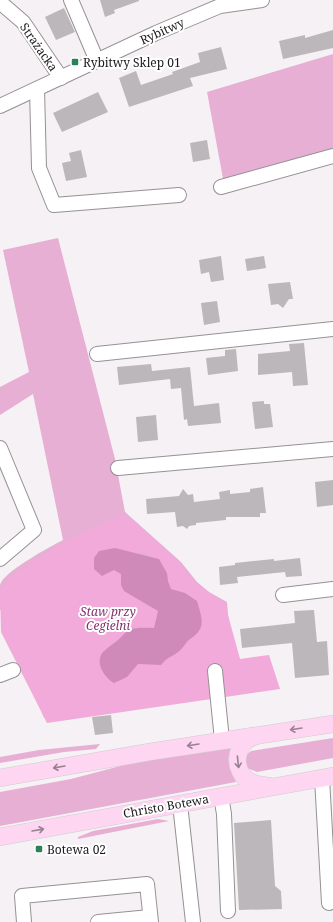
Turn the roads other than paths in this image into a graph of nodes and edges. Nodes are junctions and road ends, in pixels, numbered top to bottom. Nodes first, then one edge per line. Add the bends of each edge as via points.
1 (0, 0) edge
2 (71, 0) edge
3 (262, 0) edge
4 (97, 61) junction
5 (61, 78) junction
6 (37, 89) junction
7 (0, 106) edge
8 (333, 156) edge
9 (221, 187) dead end
10 (179, 195) dead end
11 (333, 329) edge
12 (97, 354) dead end
13 (0, 448) edge
14 (333, 449) edge
15 (118, 468) dead end
16 (0, 559) edge
17 (333, 589) edge
18 (283, 595) dead end
19 (215, 671) dead end
20 (333, 724) edge
21 (259, 735) junction
22 (222, 740) junction
23 (328, 777) edge
24 (0, 778) edge
25 (279, 786) junction
26 (221, 796) junction
27 (180, 804) junction
28 (0, 837) edge
29 (329, 903) dead end
30 (228, 911) dead end
31 (151, 920) edge
32 (24, 922) edge
33 (98, 922) edge
34 (193, 922) edge

1 - 5 street, Strażacka via 23,22
2 - 4 street
3 - 4 street, Rybitwy via 220,6
4 - 5 street, Rybitwy
5 - 6 street, Rybitwy
6 - 7 street, Rybitwy
6 - 10 street via 39,168 54,205
8 - 9 street
11 - 12 street
13 - 16 street via 34,530
14 - 15 street
17 - 18 street
19 - 22 street
20 -> 21 main road
21 - 22 main road
21 -> 25 main road via 247,739 240,748 237,759 240,770 255,784
22 -> 24 main road
23 - 25 main road, Christo Botewa
23 - 29 street
25 - 26 main road, Christo Botewa
26 - 27 main road, Christo Botewa
26 - 30 street
28 -> 27 main road, Christo Botewa
27 - 34 street
31 - 32 street via 147,884 22,896
31 - 33 street

